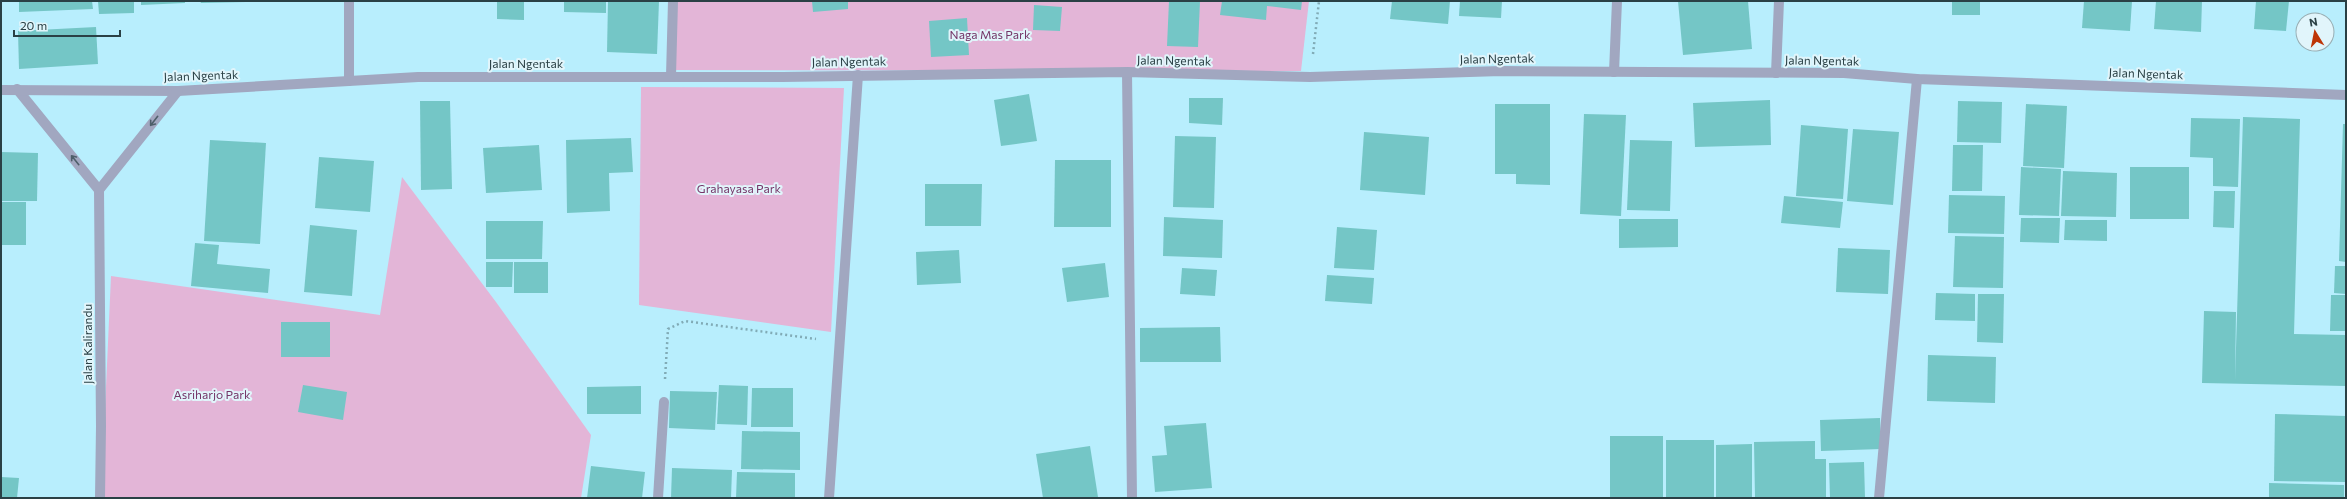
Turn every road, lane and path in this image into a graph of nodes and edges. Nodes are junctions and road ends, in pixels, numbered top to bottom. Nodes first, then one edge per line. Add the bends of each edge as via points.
1 (349, 1) edge
2 (673, 1) edge
3 (1319, 1) edge
4 (1617, 1) edge
5 (1779, 1) edge
6 (1127, 72) junction
7 (1614, 72) junction
8 (1776, 73) junction
9 (858, 75) junction
10 (671, 76) junction
11 (1310, 77) junction
12 (1917, 79) junction
13 (349, 81) junction
14 (17, 89) junction
15 (1, 90) edge
16 (178, 91) junction
17 (2346, 94) edge
18 (100, 190) junction
19 (838, 343) junction
20 (664, 402) joint
21 (100, 498) edge
22 (658, 498) edge
23 (829, 498) edge
24 (1132, 498) edge
25 (1879, 498) edge

1 - 13 street
2 - 10 street
3 - 11 path
4 - 7 street
5 - 8 street
6 - 9 street, Jalan Ngentak
6 - 11 street, Jalan Ngentak
6 - 24 street
7 - 8 street, Jalan Ngentak
7 - 11 street, Jalan Ngentak via 1501,71
8 - 12 street, Jalan Ngentak via 1844,73
9 - 10 street, Jalan Ngentak
9 - 19 street
10 - 13 street, Jalan Ngentak via 418,77
12 - 17 street, Jalan Ngentak
12 - 25 street
13 - 16 street, Jalan Ngentak
14 - 15 street, Jalan Ngentak
14 - 16 street, Jalan Ngentak
18 -> 14 street
16 -> 18 street
18 - 21 street, Jalan Kalirandu
19 - 20 path via 685,321 668,329
19 - 23 street
20 - 22 street

